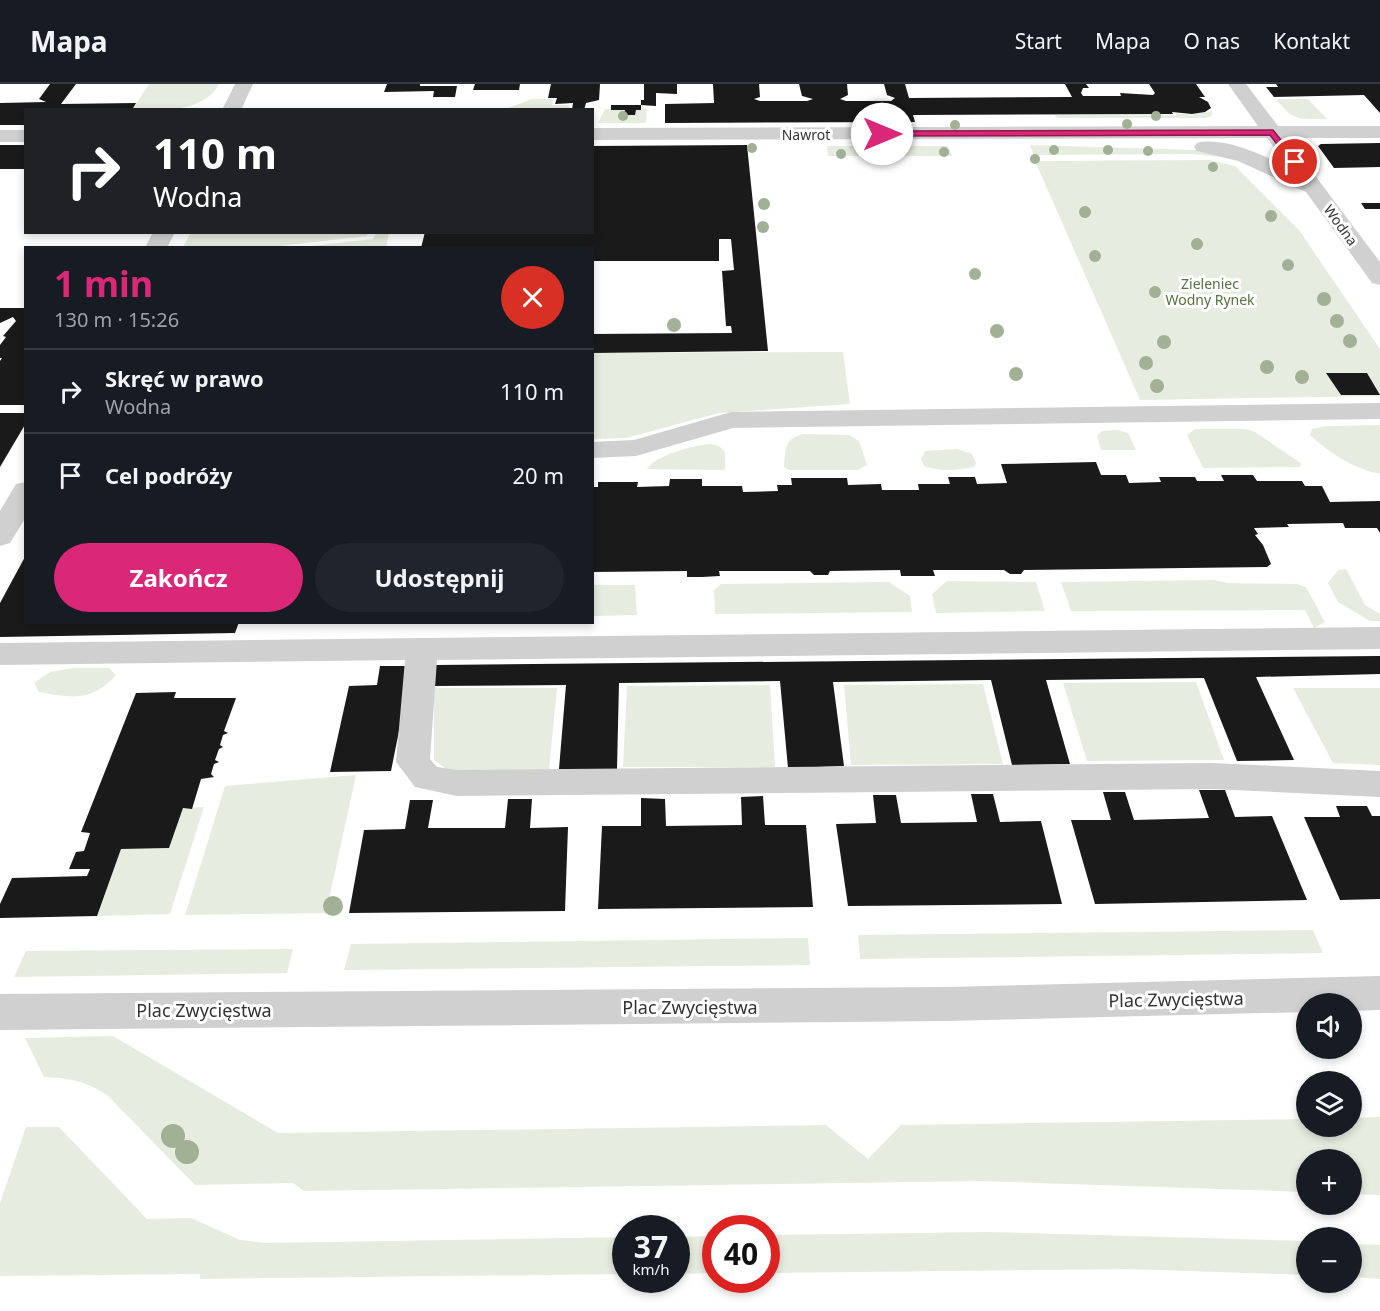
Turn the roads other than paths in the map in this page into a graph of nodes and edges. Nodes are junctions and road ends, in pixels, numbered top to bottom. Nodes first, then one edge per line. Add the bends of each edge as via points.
1 (244, 84) edge
2 (1237, 84) edge
3 (232, 108) edge
4 (1273, 132) junction
5 (1380, 132) edge
6 (1089, 133) junction
7 (594, 134) edge
8 (0, 136) edge
9 (24, 136) edge
10 (1317, 193) junction
11 (1380, 278) edge
12 (1380, 411) edge
13 (594, 450) edge
14 (24, 494) edge
15 (0, 537) edge
16 (1380, 638) edge
17 (422, 649) junction
18 (0, 654) edge
19 (1380, 784) edge
20 (1380, 993) edge
21 (0, 1012) edge

1 - 3 street
2 - 4 street, Wodna
4 - 5 street, Nawrot
4 - 6 street, Nawrot
4 - 10 street, Wodna
6 - 7 street, Nawrot
6 - 10 street via 1237,152 1261,160
8 - 9 street
10 - 11 street, Wodna
12 - 13 street via 738,420 636,448
14 - 15 street
16 - 17 street
17 - 18 street
17 - 19 street via 413,762 427,778 457,783 1212,776
20 - 21 street, Plac Zwycięstwa via 948,1004

